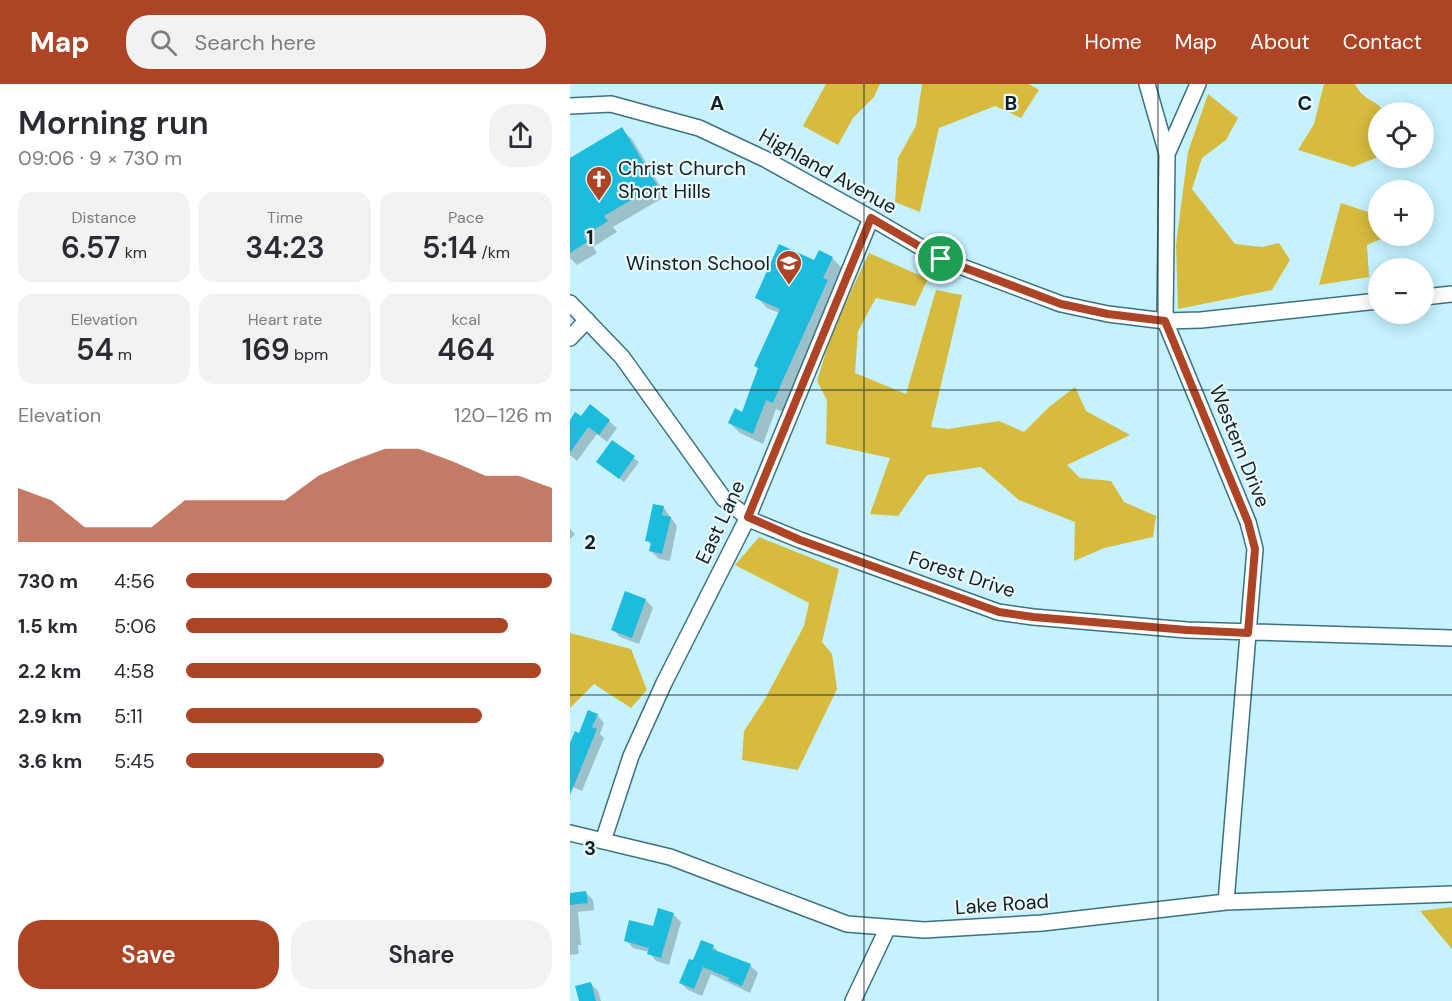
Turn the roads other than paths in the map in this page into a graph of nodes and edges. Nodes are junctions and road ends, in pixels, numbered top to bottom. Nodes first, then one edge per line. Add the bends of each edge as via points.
1 (1147, 84) edge
2 (1198, 84) edge
3 (570, 106) edge
4 (1167, 154) junction
5 (871, 218) junction
6 (1452, 294) edge
7 (1434, 296) edge
8 (1368, 302) edge
9 (570, 303) edge
10 (587, 320) junction
11 (1165, 321) junction
12 (570, 338) edge
13 (748, 517) junction
14 (1248, 633) junction
15 (1452, 638) edge
16 (570, 833) edge
17 (603, 841) junction
18 (1452, 894) edge
19 (1226, 902) junction
20 (888, 927) junction
21 (853, 1001) edge

1 - 4 street, Western Drive
2 - 4 street
3 - 5 street, Highland Avenue via 611,104 699,128
4 - 11 street, Western Drive
5 - 11 street, Highland Avenue via 941,259 1061,304
5 - 13 street, East Lane
6 - 7 street
8 - 11 street, Highland Avenue
9 - 10 street, Forest Drive
10 - 12 street
10 - 13 street, Forest Drive via 622,357 724,499
11 - 14 street, Western Drive via 1248,522 1255,549
13 - 14 street, Forest Drive via 800,540 999,612
13 - 17 street, East Lane via 631,756
14 - 15 street, Forest Drive
14 - 19 street, Western Drive
16 - 17 street, Lake Road
17 - 20 street, Lake Road via 670,857 847,924
18 - 19 street, Lake Road
19 - 20 street, Lake Road via 1042,923 924,930
20 - 21 street

